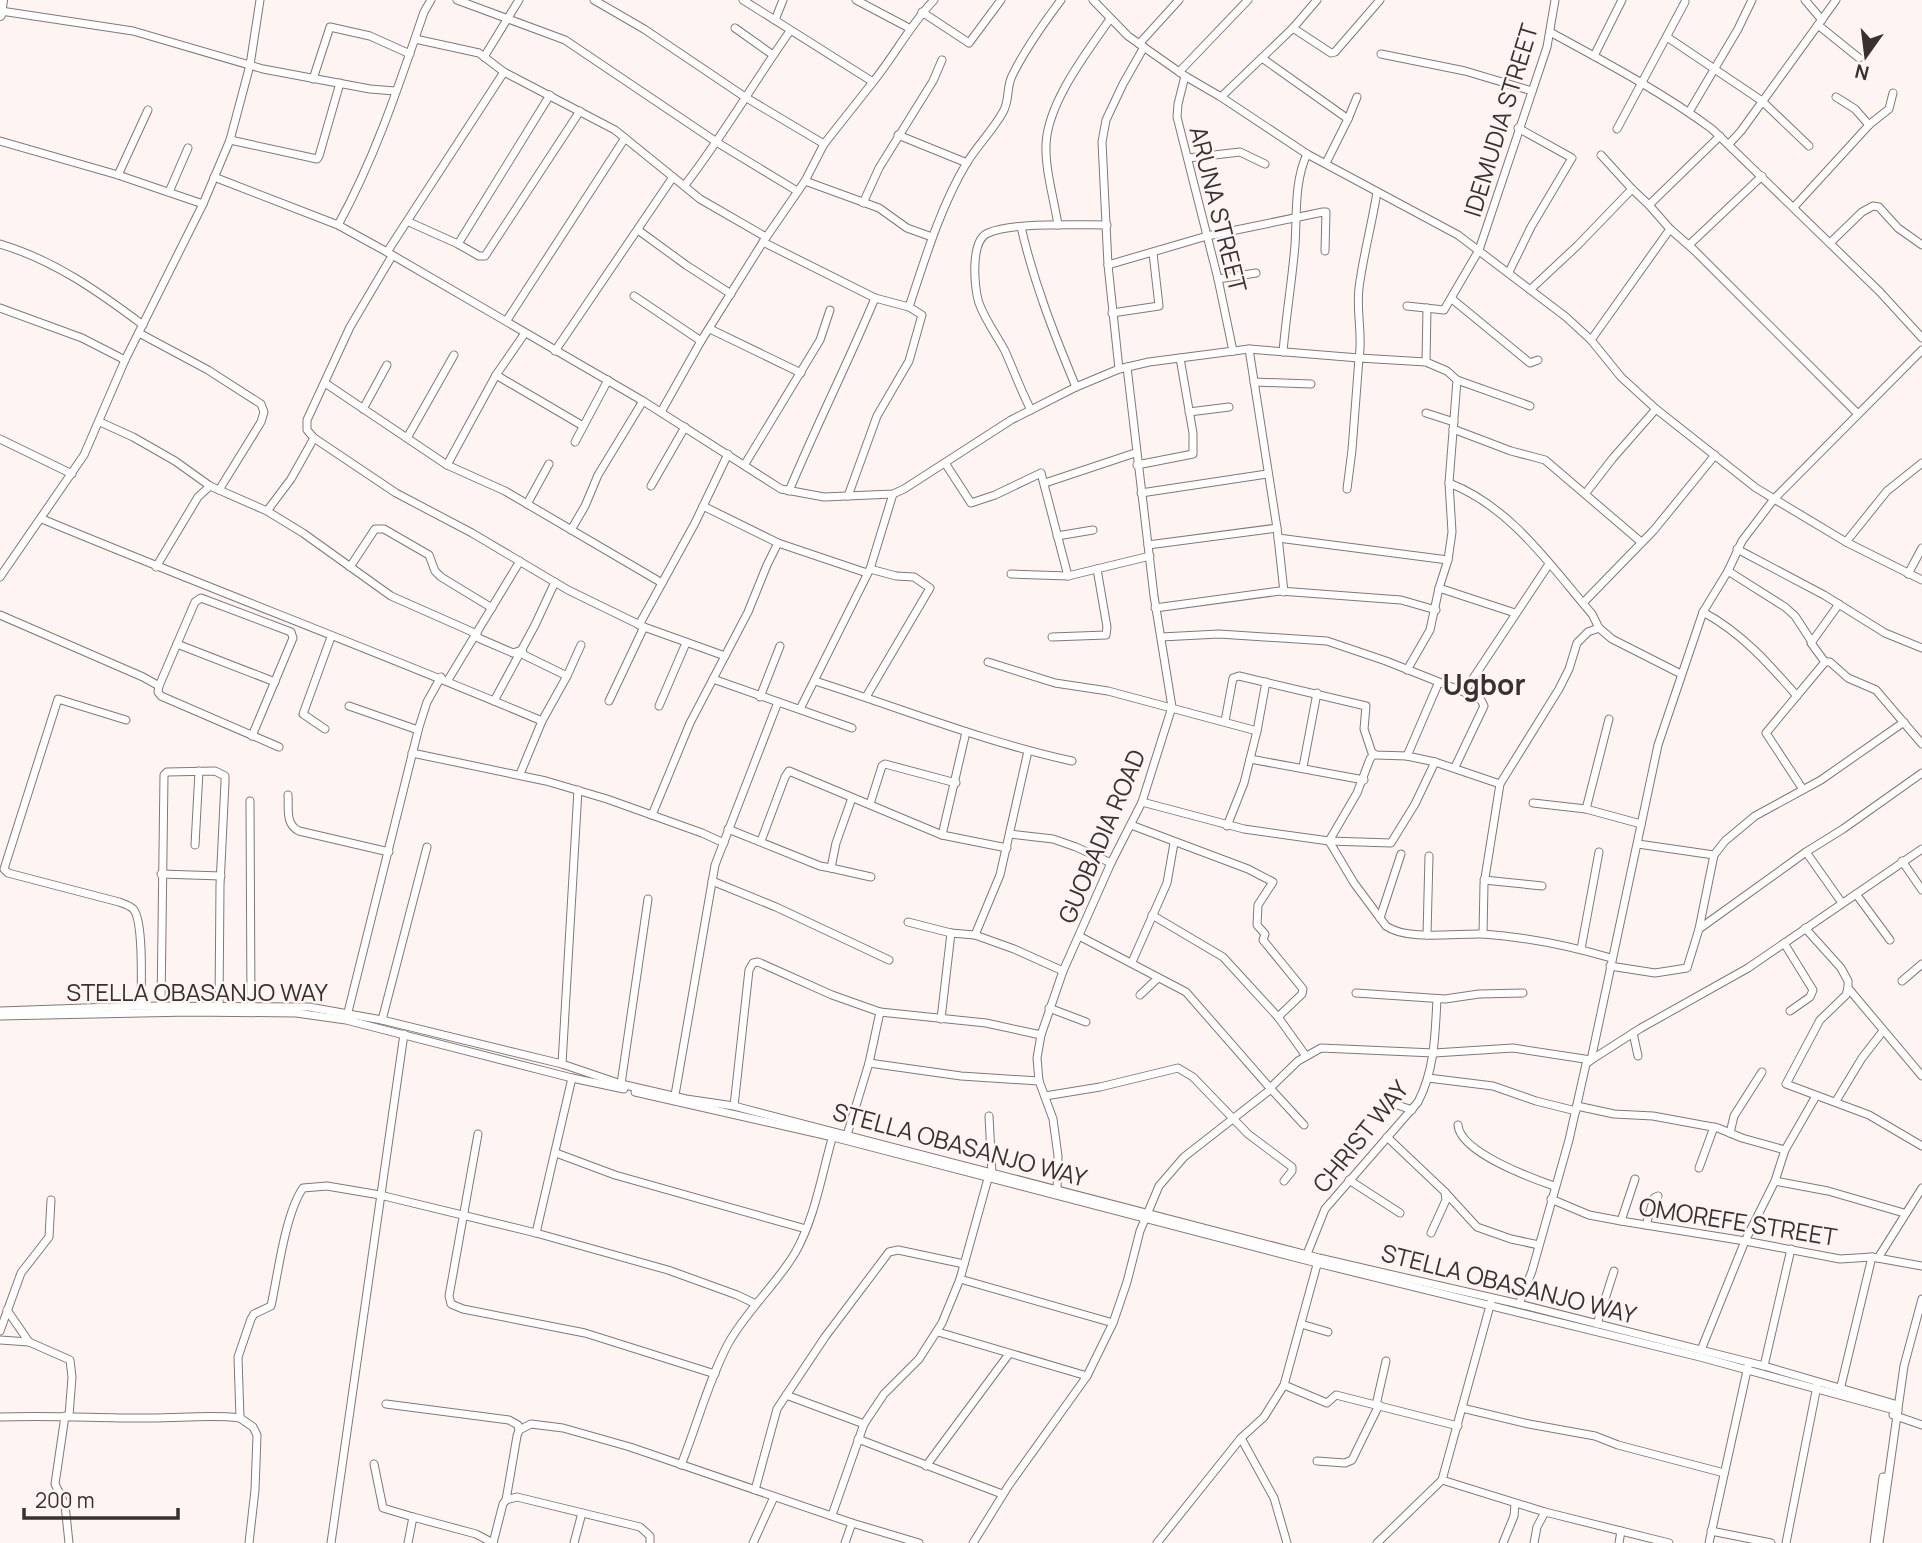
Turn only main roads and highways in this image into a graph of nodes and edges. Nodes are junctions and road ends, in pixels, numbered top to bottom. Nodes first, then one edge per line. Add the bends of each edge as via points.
1 (2, 0) edge
2 (0, 13) edge

1 - 2 highway

